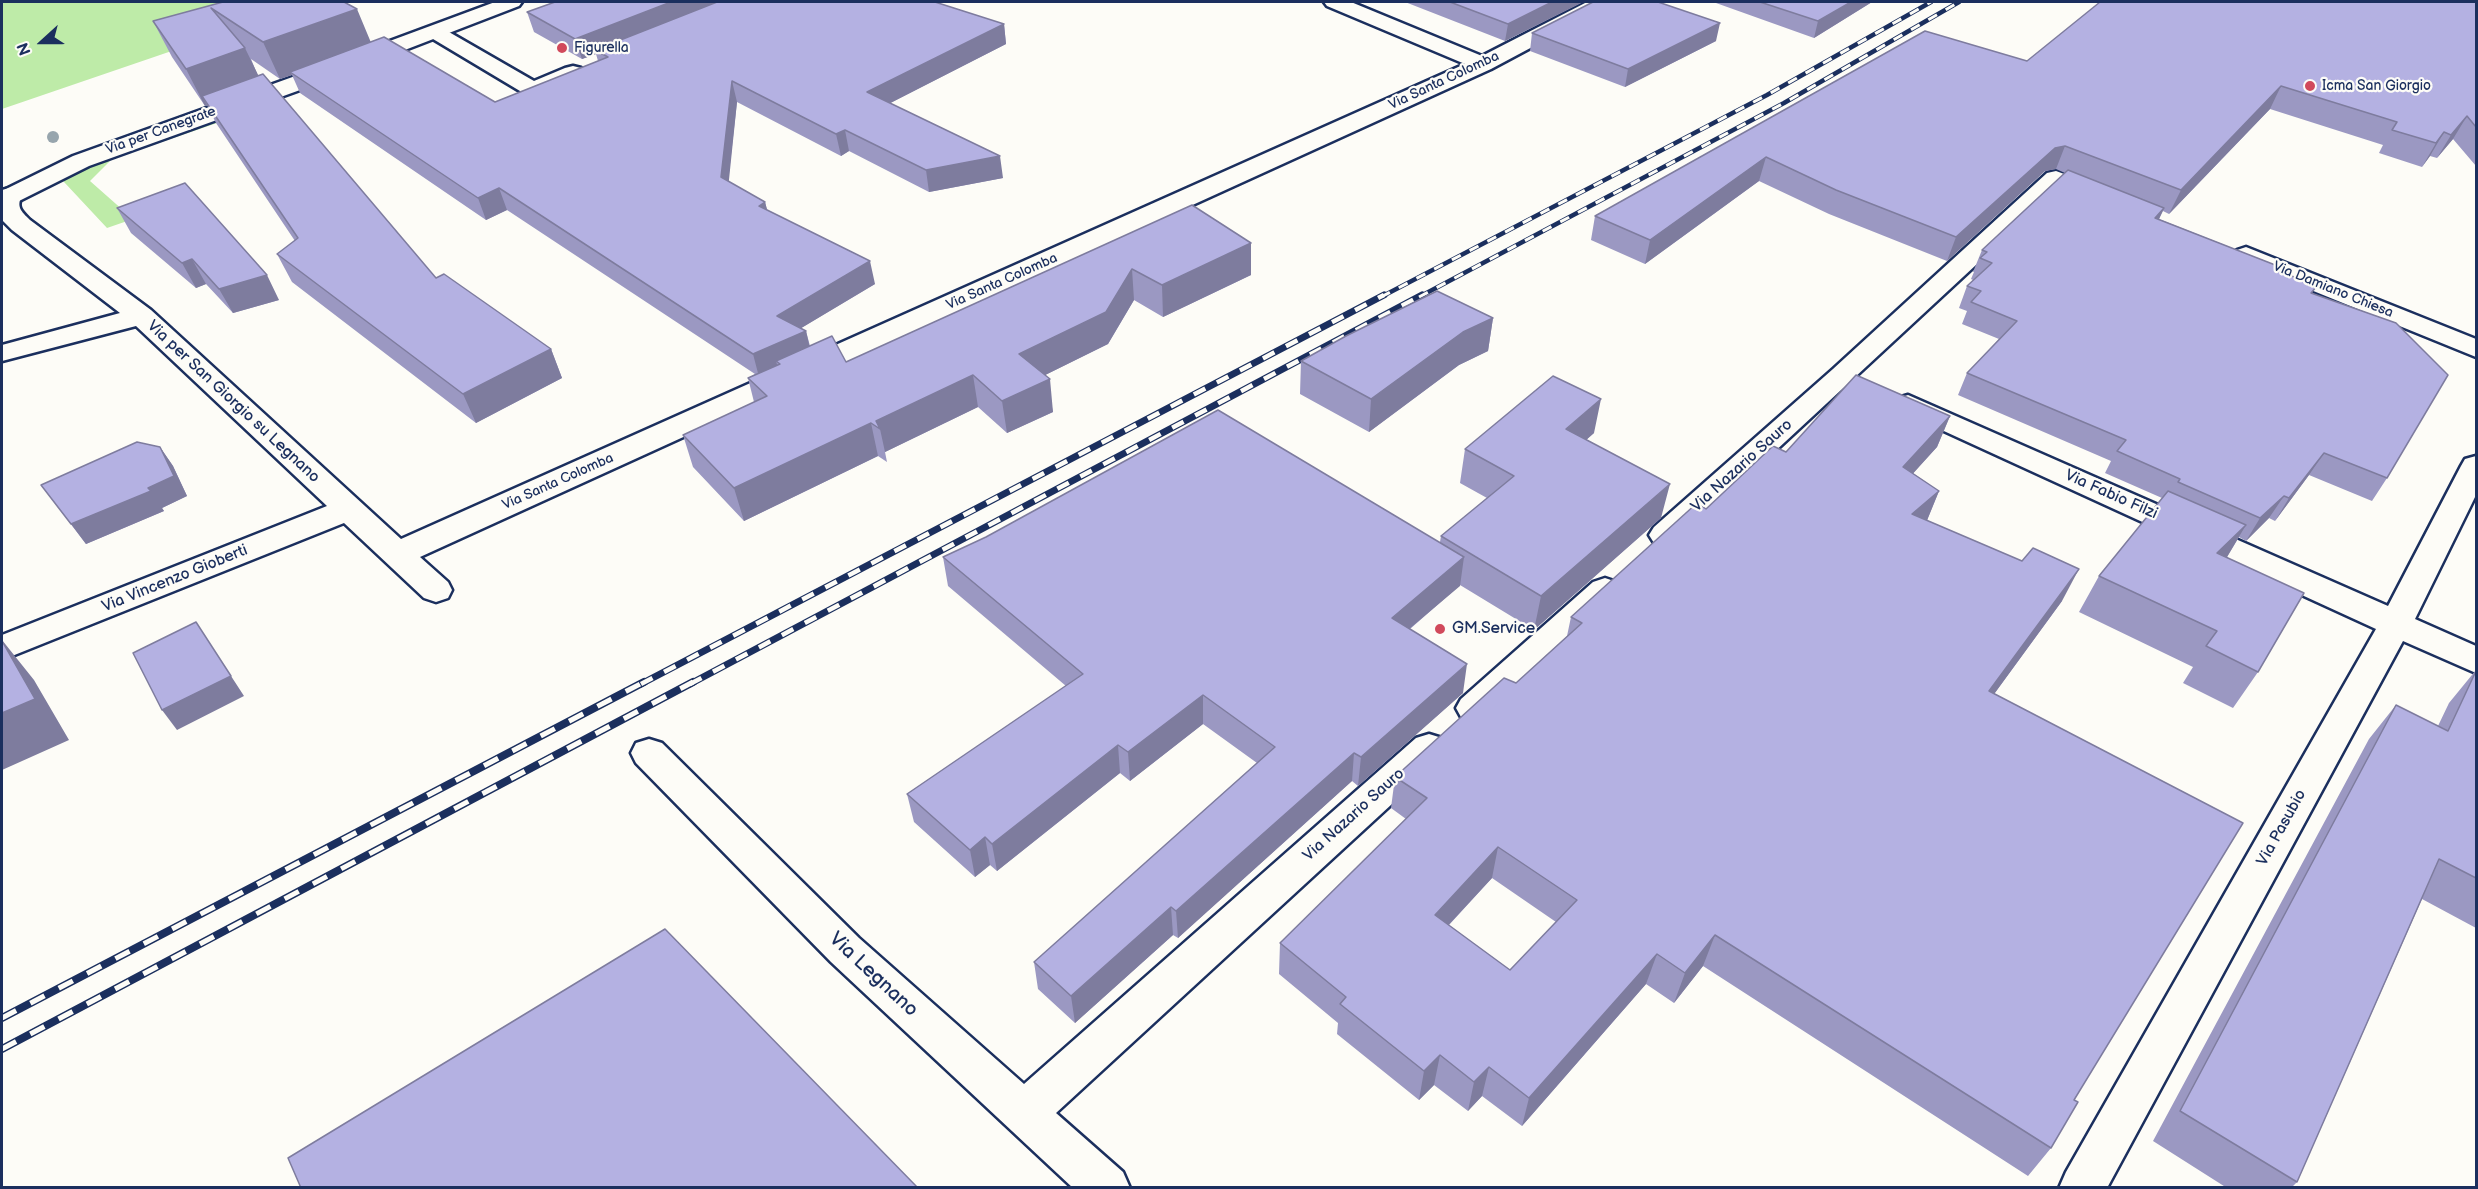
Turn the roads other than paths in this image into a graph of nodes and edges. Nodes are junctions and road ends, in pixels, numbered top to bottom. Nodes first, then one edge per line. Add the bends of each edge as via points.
1 (512, 2) edge
2 (1334, 2) edge
3 (1602, 2) edge
4 (435, 32) junction
5 (1483, 64) junction
6 (587, 68) edge
7 (4, 188) edge
8 (2123, 205) edge
9 (11, 222) edge
10 (2222, 245) edge
11 (141, 316) junction
12 (2476, 348) edge
13 (2, 354) edge
14 (1843, 375) junction
15 (2476, 466) edge
16 (349, 509) junction
17 (397, 554) junction
18 (436, 590) dead end
19 (2396, 623) junction
20 (2, 648) edge
21 (2476, 660) edge
22 (649, 753) dead end
23 (1024, 1113) junction
24 (1107, 1188) edge
25 (2082, 1188) edge

1 - 4 street, Via per Canegrate
2 - 5 street
3 - 5 street, Via Santa Colomba
4 - 6 street via 533,90
4 - 7 street, Via per Canegrate
5 - 17 street, Via Santa Colomba
7 - 9 street, Via per San Giorgio su Legnano
8 - 14 street, Via Nazario Sauro via 2056,178
9 - 11 street, Via per San Giorgio su Legnano
10 - 12 street, Via Damiano Chiesa
11 - 13 street
11 - 16 street, Via per San Giorgio su Legnano
14 - 19 street, Via Fabio Filzi
14 - 23 street, Via Nazario Sauro
15 - 19 street, Via Pasubio
16 - 17 street, Via per San Giorgio su Legnano
16 - 20 street, Via Vincenzo Gioberti
17 - 18 street, Via per San Giorgio su Legnano
19 - 21 street, Via Fabio Filzi
19 - 25 street, Via Pasubio
22 - 23 street, Via Legnano via 845,950
23 - 24 street, Via Legnano

